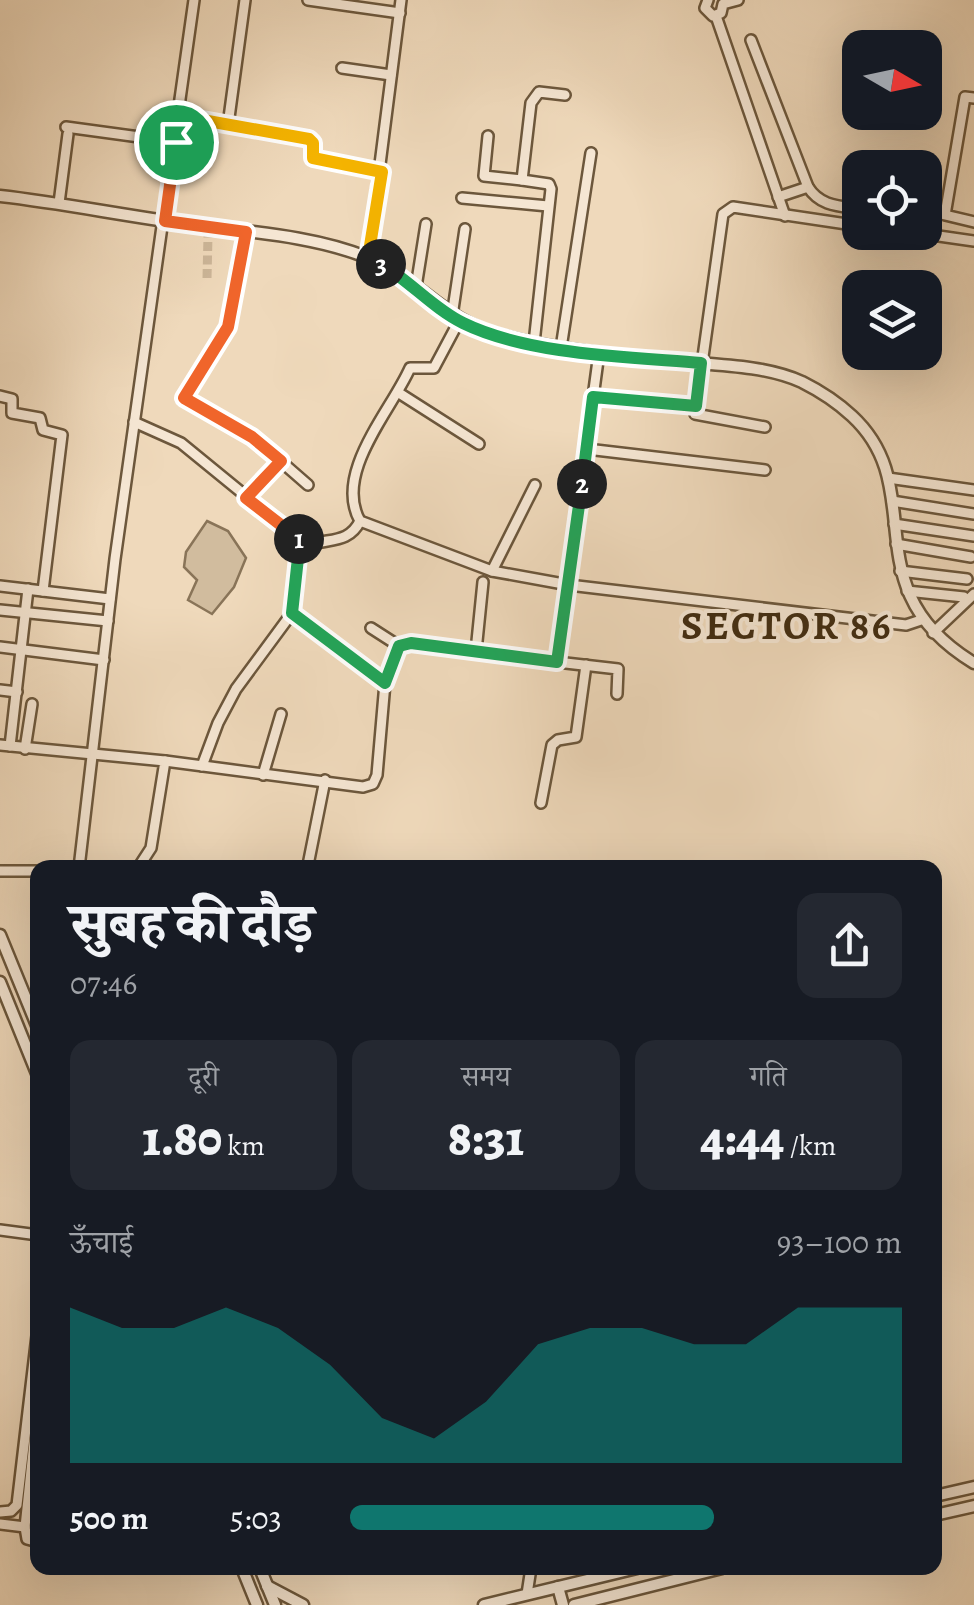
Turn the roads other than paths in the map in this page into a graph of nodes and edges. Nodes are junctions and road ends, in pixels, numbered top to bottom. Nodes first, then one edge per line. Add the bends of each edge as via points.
1 (194, 0) edge
2 (245, 0) edge
3 (308, 0) edge
4 (401, 0) edge
5 (708, 0) edge
6 (738, 0) edge
7 (722, 2) edge
8 (400, 13) junction
9 (716, 16) junction
10 (751, 40) dead end
11 (342, 68) dead end
12 (392, 75) junction
13 (565, 95) dead end
14 (974, 98) edge
15 (180, 116) junction
16 (228, 125) junction
17 (488, 136) dead end
18 (176, 142) junction
19 (591, 153) dead end
20 (382, 172) junction
21 (522, 180) junction
22 (808, 187) junction
23 (0, 196) edge
24 (778, 197) junction
25 (462, 198) dead end
26 (59, 203) junction
27 (548, 206) junction
28 (842, 206) edge
29 (785, 216) junction
30 (165, 221) junction
31 (974, 222) edge
32 (426, 224) dead end
33 (842, 224) edge
34 (465, 229) dead end
35 (246, 232) junction
36 (942, 236) edge
37 (974, 240) edge
38 (368, 258) junction
39 (416, 287) junction
40 (456, 318) junction
41 (534, 343) junction
42 (560, 348) junction
43 (599, 353) junction
44 (701, 363) junction
45 (399, 393) junction
46 (0, 396) edge
47 (593, 397) junction
48 (696, 406) junction
49 (134, 422) junction
50 (765, 427) dead end
51 (479, 444) dead end
52 (587, 448) junction
53 (281, 461) junction
54 (765, 470) dead end
55 (888, 478) junction
56 (308, 484) dead end
57 (535, 485) dead end
58 (974, 490) edge
59 (246, 498) junction
60 (892, 502) junction
61 (974, 514) edge
62 (360, 521) junction
63 (894, 524) junction
64 (974, 536) edge
65 (896, 544) junction
66 (306, 545) junction
67 (971, 557) dead end
68 (900, 571) junction
69 (492, 572) junction
70 (966, 579) dead end
71 (483, 582) dead end
72 (569, 585) junction
73 (0, 586) edge
74 (28, 589) junction
75 (43, 591) junction
76 (905, 591) junction
77 (969, 596) edge
78 (110, 599) junction
79 (0, 610) edge
80 (26, 613) junction
81 (292, 613) junction
82 (921, 620) junction
83 (108, 621) junction
84 (371, 628) dead end
85 (934, 633) junction
86 (399, 646) junction
87 (0, 647) edge
88 (22, 650) junction
89 (476, 651) junction
90 (104, 660) junction
91 (557, 662) junction
92 (974, 663) edge
93 (586, 665) junction
94 (385, 683) junction
95 (0, 690) edge
96 (17, 692) junction
97 (617, 694) dead end
98 (32, 704) dead end
99 (281, 714) dead end
100 (0, 723) edge
101 (13, 724) junction
102 (5, 746) edge
103 (25, 750) junction
104 (93, 757) junction
105 (165, 760) junction
106 (202, 766) junction
107 (264, 775) junction
108 (325, 780) junction
109 (541, 803) dead end
110 (80, 860) edge
111 (143, 860) edge
112 (309, 860) edge
113 (0, 871) edge
114 (30, 871) edge
115 (0, 935) edge
116 (0, 982) edge
117 (30, 1008) edge
118 (30, 1056) edge
119 (0, 1230) edge
120 (30, 1234) edge
121 (30, 1394) edge
122 (30, 1480) edge
123 (974, 1487) edge
124 (942, 1494) edge
125 (974, 1506) edge
126 (0, 1512) edge
127 (942, 1513) edge
128 (0, 1524) edge
129 (25, 1527) junction
130 (30, 1540) edge
131 (245, 1575) edge
132 (263, 1575) edge
133 (530, 1575) edge
134 (608, 1575) edge
135 (694, 1575) edge
136 (268, 1586) junction
137 (558, 1587) junction
138 (526, 1594) junction
139 (257, 1605) edge
140 (275, 1605) edge
141 (304, 1605) edge
142 (484, 1605) edge
143 (563, 1605) edge
144 (574, 1605) edge

1 - 15 street
2 - 16 street
3 - 8 street
4 - 8 street
5 - 9 street via 706,11
6 - 7 street
7 - 9 street
8 - 12 street
9 - 24 street
10 - 22 street
11 - 12 street
12 - 20 street
13 - 21 street via 532,97
14 - 31 street via 965,97 945,216
15 - 16 street
15 - 18 street
16 - 20 street via 309,139 313,158
17 - 21 street via 484,176
18 - 26 street via 67,130
18 - 30 street
19 - 42 street
20 - 38 street
21 - 27 street via 549,184
22 - 24 street
22 - 28 street via 816,200
23 - 26 street
24 - 29 street
25 - 27 street
26 - 30 street
27 - 41 street
29 - 33 street
29 - 44 street via 733,207 723,214
30 - 35 street via 208,232
30 - 49 street
32 - 39 street
34 - 40 street
35 - 38 street
35 - 53 street via 228,327 184,398
36 - 37 street
38 - 39 street
39 - 40 street
40 - 41 street
40 - 45 street via 436,366 412,366
41 - 42 street
42 - 43 street
43 - 44 street
43 - 47 street
44 - 48 street
44 - 55 street via 782,376 831,399 864,428
45 - 51 street
45 - 62 street via 362,451 354,500
46 - 75 street via 12,399 12,414 40,418 43,430 62,435
47 - 48 street
47 - 52 street
48 - 50 street via 697,418
49 - 59 street via 181,443
49 - 78 street
52 - 54 street
52 - 72 street
53 - 56 street
53 - 59 street
55 - 58 street
55 - 60 street
57 - 69 street
59 - 66 street
60 - 61 street
60 - 63 street
62 - 66 street via 342,539
62 - 69 street
63 - 64 street
63 - 65 street
65 - 67 street
65 - 68 street
66 - 81 street via 298,558
68 - 70 street
68 - 76 street
69 - 72 street
71 - 89 street
72 - 82 street via 906,625
72 - 91 street
73 - 74 street
74 - 75 street
74 - 80 street
75 - 78 street
76 - 77 street
76 - 82 street
77 - 85 street
78 - 83 street
79 - 80 street
80 - 83 street
80 - 88 street
81 - 94 street
81 - 106 street via 236,689
82 - 85 street
83 - 90 street
84 - 86 street
85 - 92 street
86 - 89 street
86 - 94 street
87 - 88 street
88 - 90 street
88 - 96 street
89 - 91 street
90 - 104 street
91 - 93 street
93 - 97 street via 618,669
93 - 109 street via 576,737 552,744
94 - 108 street via 373,784
95 - 96 street
96 - 101 street
98 - 103 street
99 - 107 street
100 - 101 street
101 - 102 street
102 - 103 street
103 - 104 street
104 - 105 street
104 - 110 street
105 - 106 street
105 - 111 street via 151,848
106 - 107 street
107 - 108 street
108 - 112 street
113 - 114 street
115 - 117 street
116 - 118 street
119 - 120 street
121 - 126 street via 17,1504
122 - 129 street
123 - 124 street
125 - 127 street
128 - 129 street
129 - 130 street
131 - 139 street
132 - 136 street
133 - 138 street
134 - 137 street
135 - 144 street
136 - 140 street
136 - 141 street
137 - 138 street
137 - 143 street
138 - 142 street

